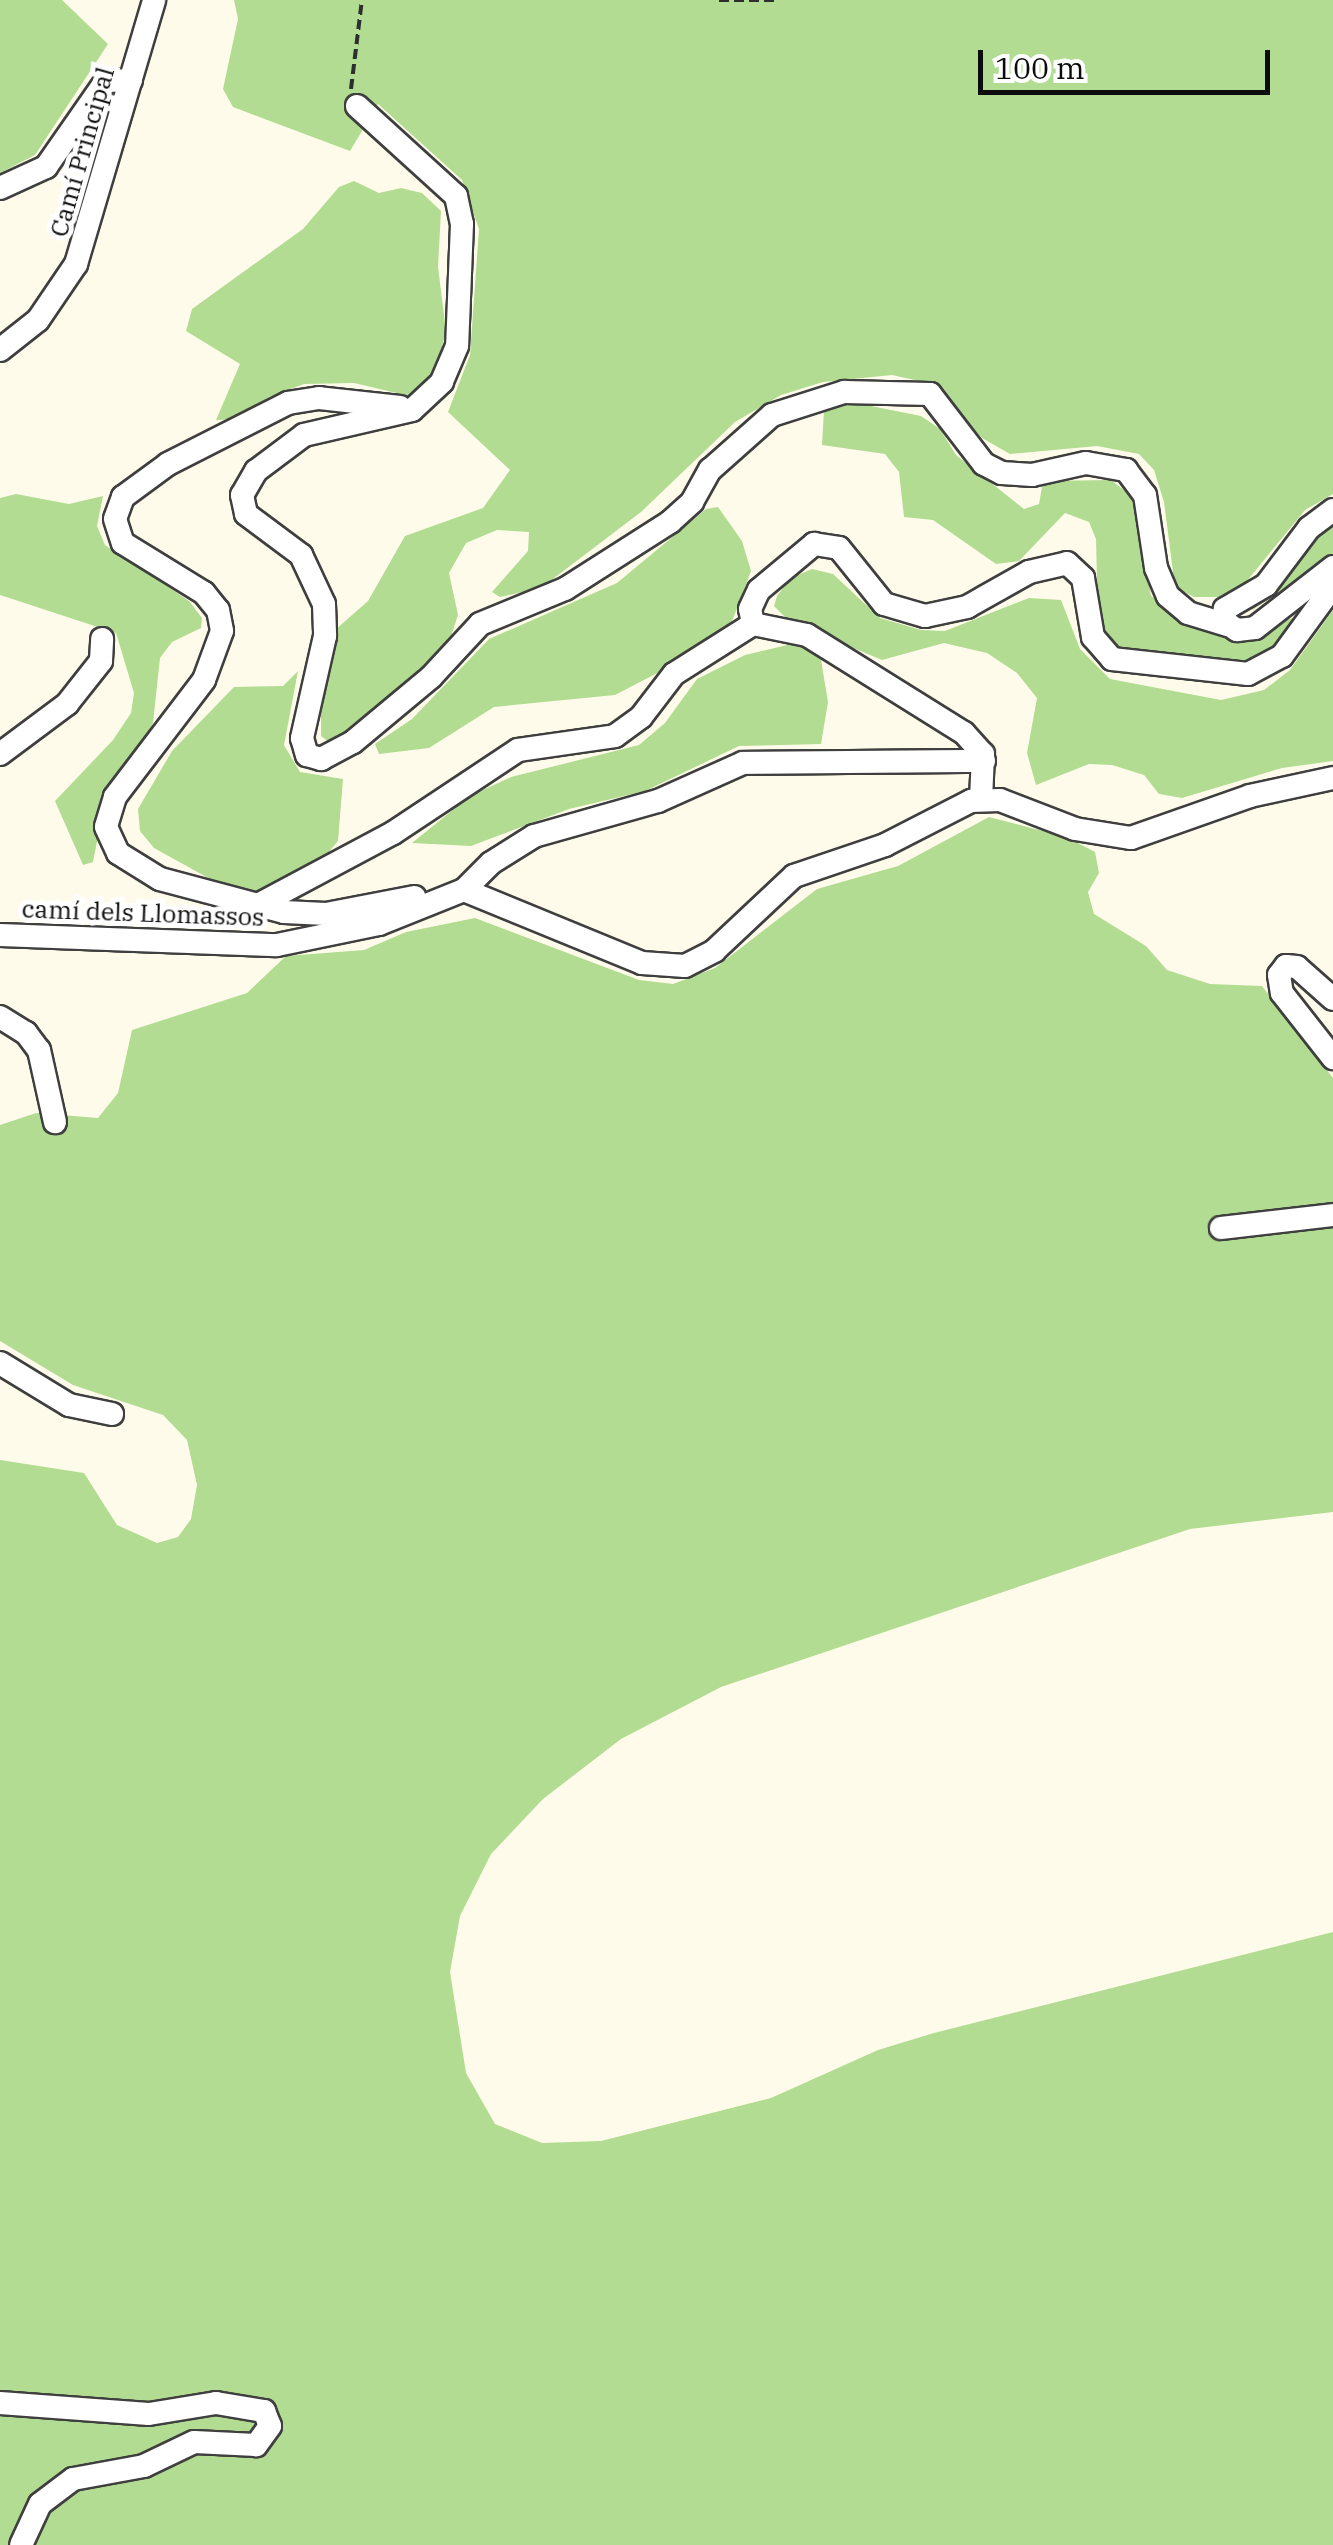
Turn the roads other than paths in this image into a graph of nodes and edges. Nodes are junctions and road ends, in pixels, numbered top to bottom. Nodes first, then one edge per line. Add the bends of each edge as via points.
1 (154, 0) edge
2 (131, 80) junction
3 (357, 106) road end
4 (0, 188) edge
5 (0, 350) edge
6 (420, 404) junction
7 (1333, 510) edge
8 (1333, 568) edge
9 (1333, 586) edge
10 (754, 624) junction
11 (1227, 625) junction
12 (102, 639) dead end
13 (0, 754) edge
14 (984, 761) junction
15 (1333, 778) edge
16 (982, 799) junction
17 (456, 892) junction
18 (258, 905) junction
19 (0, 936) edge
20 (1333, 999) edge
21 (0, 1017) edge
22 (1333, 1058) edge
23 (55, 1122) dead end
24 (1333, 1215) edge
25 (1221, 1228) dead end
26 (0, 1363) edge
27 (112, 1414) dead end
28 (0, 2403) edge
29 (21, 2545) edge

1 - 2 street, Camí Principal
2 - 4 street via 106,82 46,167
2 - 5 street, Camí Principal via 76,264 46,310
3 - 6 street via 378,131 446,182 462,213 454,357
6 - 11 street via 396,419 330,425 304,435 256,470 242,495 246,514 301,554 324,604 325,636 301,746 313,758 353,742 431,677 480,624 565,589 670,522 692,502 710,470 772,415 844,392 930,394 978,458 1002,473 1032,475 1086,463 1126,470 1146,495 1168,596 1188,613
6 - 18 street via 288,403 142,480 116,510 123,543 204,593 218,610 222,631 204,680 115,797 106,818 109,840 160,880
7 - 11 street via 1310,528 1266,585 1225,610
8 - 11 street via 1261,625
9 - 10 street via 1282,656 1248,674 1112,659 1093,638 1083,578 1067,562 1029,572 967,608 925,616 884,604 839,548 814,544 759,590 750,609
10 - 14 street via 794,629 888,682 964,733
10 - 18 street via 674,674 640,717 615,736 518,750 393,833
12 - 13 street via 101,661 67,704
14 - 16 street
14 - 17 street via 742,763 658,801 534,836
15 - 16 street via 1250,796 1131,838 1076,829 1010,802
16 - 17 street via 886,845 794,876 714,951 685,966 642,963
17 - 18 street via 326,914
17 - 19 street, camí dels Llomassos via 379,924 277,945
20 - 22 street via 1298,967 1286,966 1279,975 1282,993
21 - 23 street via 38,1050
24 - 25 street
26 - 27 street via 68,1405
28 - 29 street via 149,2414 216,2403 264,2411 270,2426 256,2445 194,2442 144,2466 73,2480 40,2504

